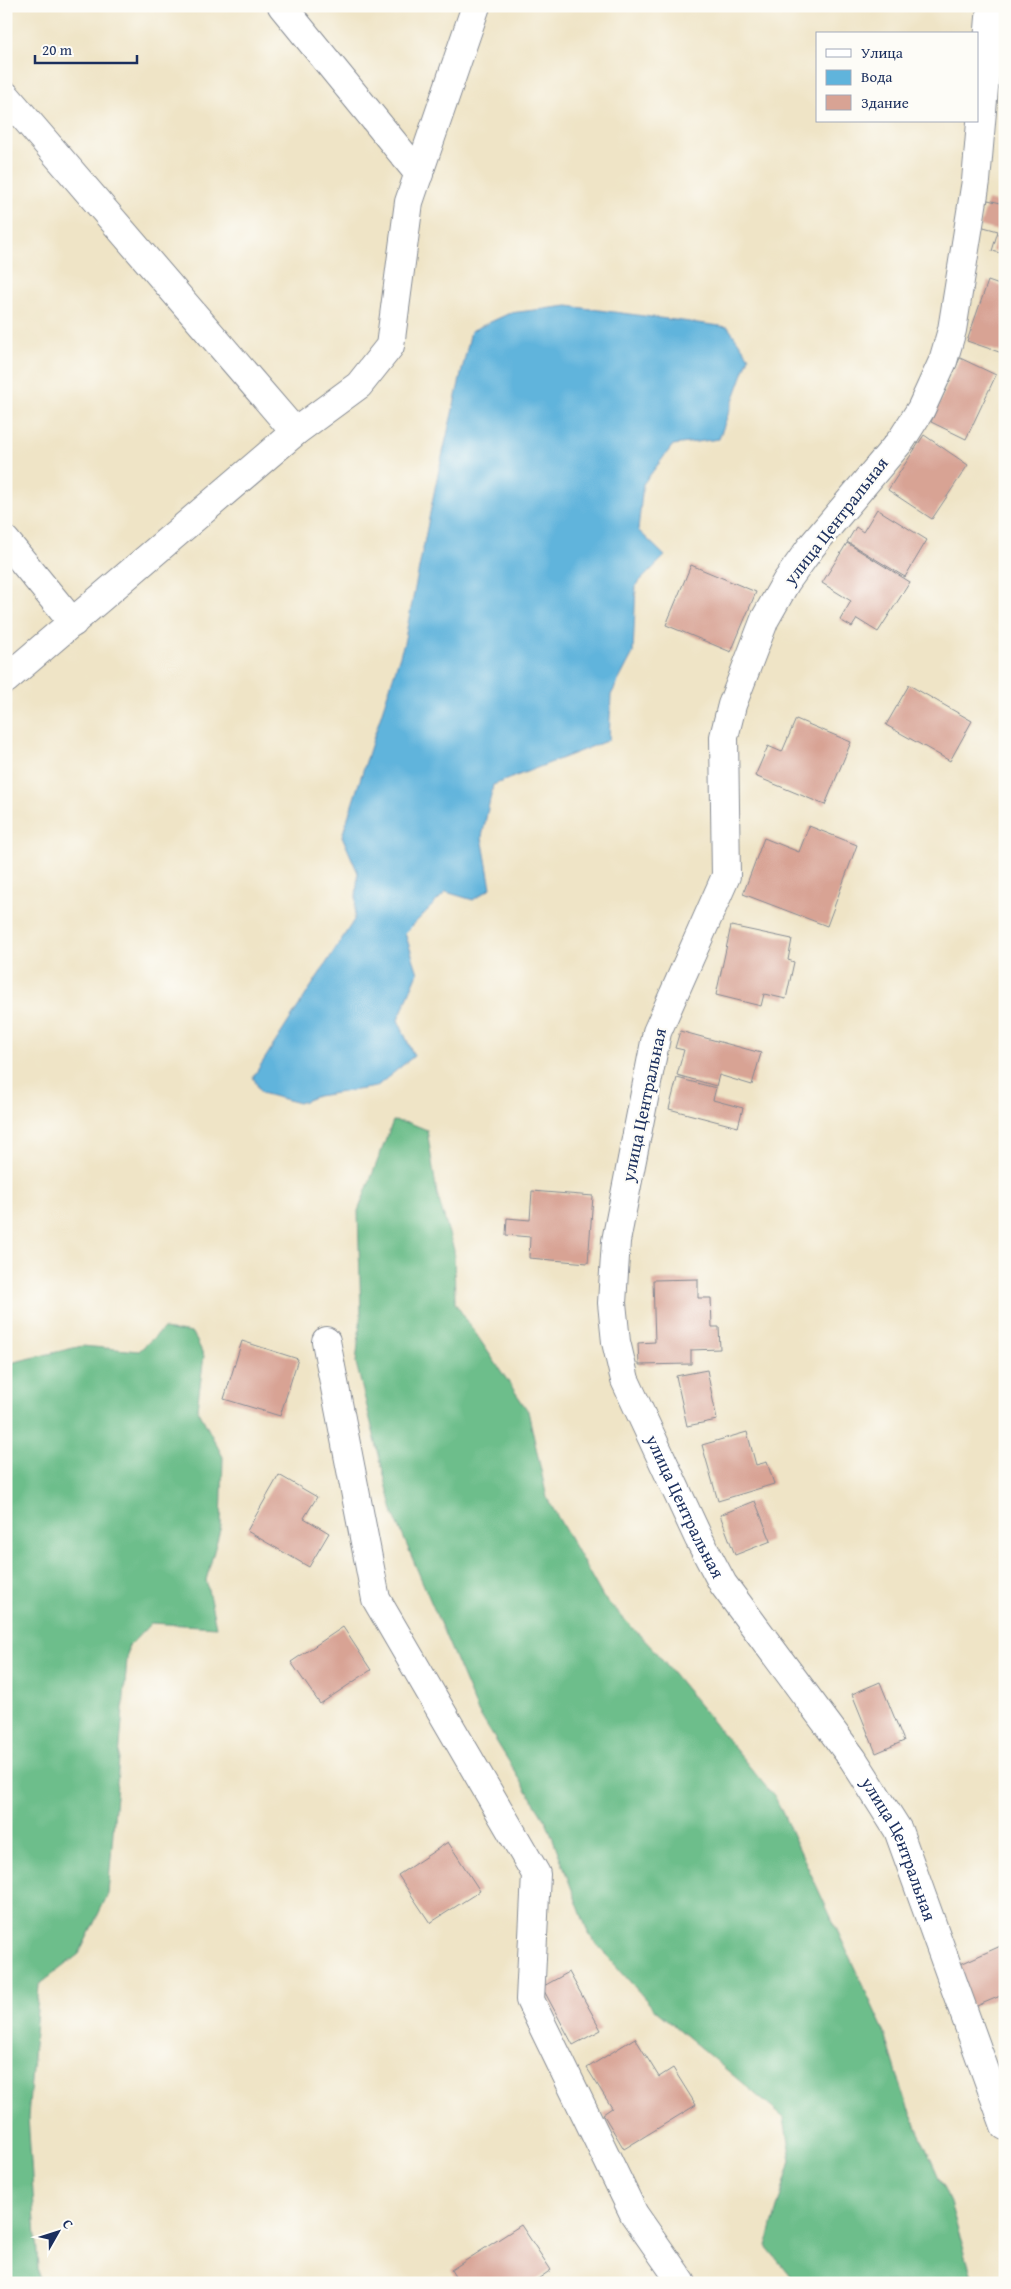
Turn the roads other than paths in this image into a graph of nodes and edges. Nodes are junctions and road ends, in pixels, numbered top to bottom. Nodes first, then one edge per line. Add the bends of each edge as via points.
1 (282, 6) edge
2 (476, 6) edge
3 (991, 6) edge
4 (6, 96) edge
5 (419, 174) junction
6 (295, 432) junction
7 (6, 541) edge
8 (73, 623) junction
9 (6, 679) edge
10 (326, 1341) dead end
11 (1005, 2126) edge
12 (682, 2283) edge

1 - 5 street
2 - 5 street
3 - 11 street, улица Центральная via 976,181 952,330 943,361 921,409 902,439 811,546 774,601 753,646 732,705 724,737 726,876 657,1032 616,1241 612,1303 616,1342 625,1380 718,1575 738,1607 853,1759 898,1830
4 - 6 street
5 - 6 street via 409,202 390,346 360,385
6 - 8 street
7 - 8 street
8 - 9 street
10 - 12 street via 376,1599 536,1874 530,2000 634,2214

